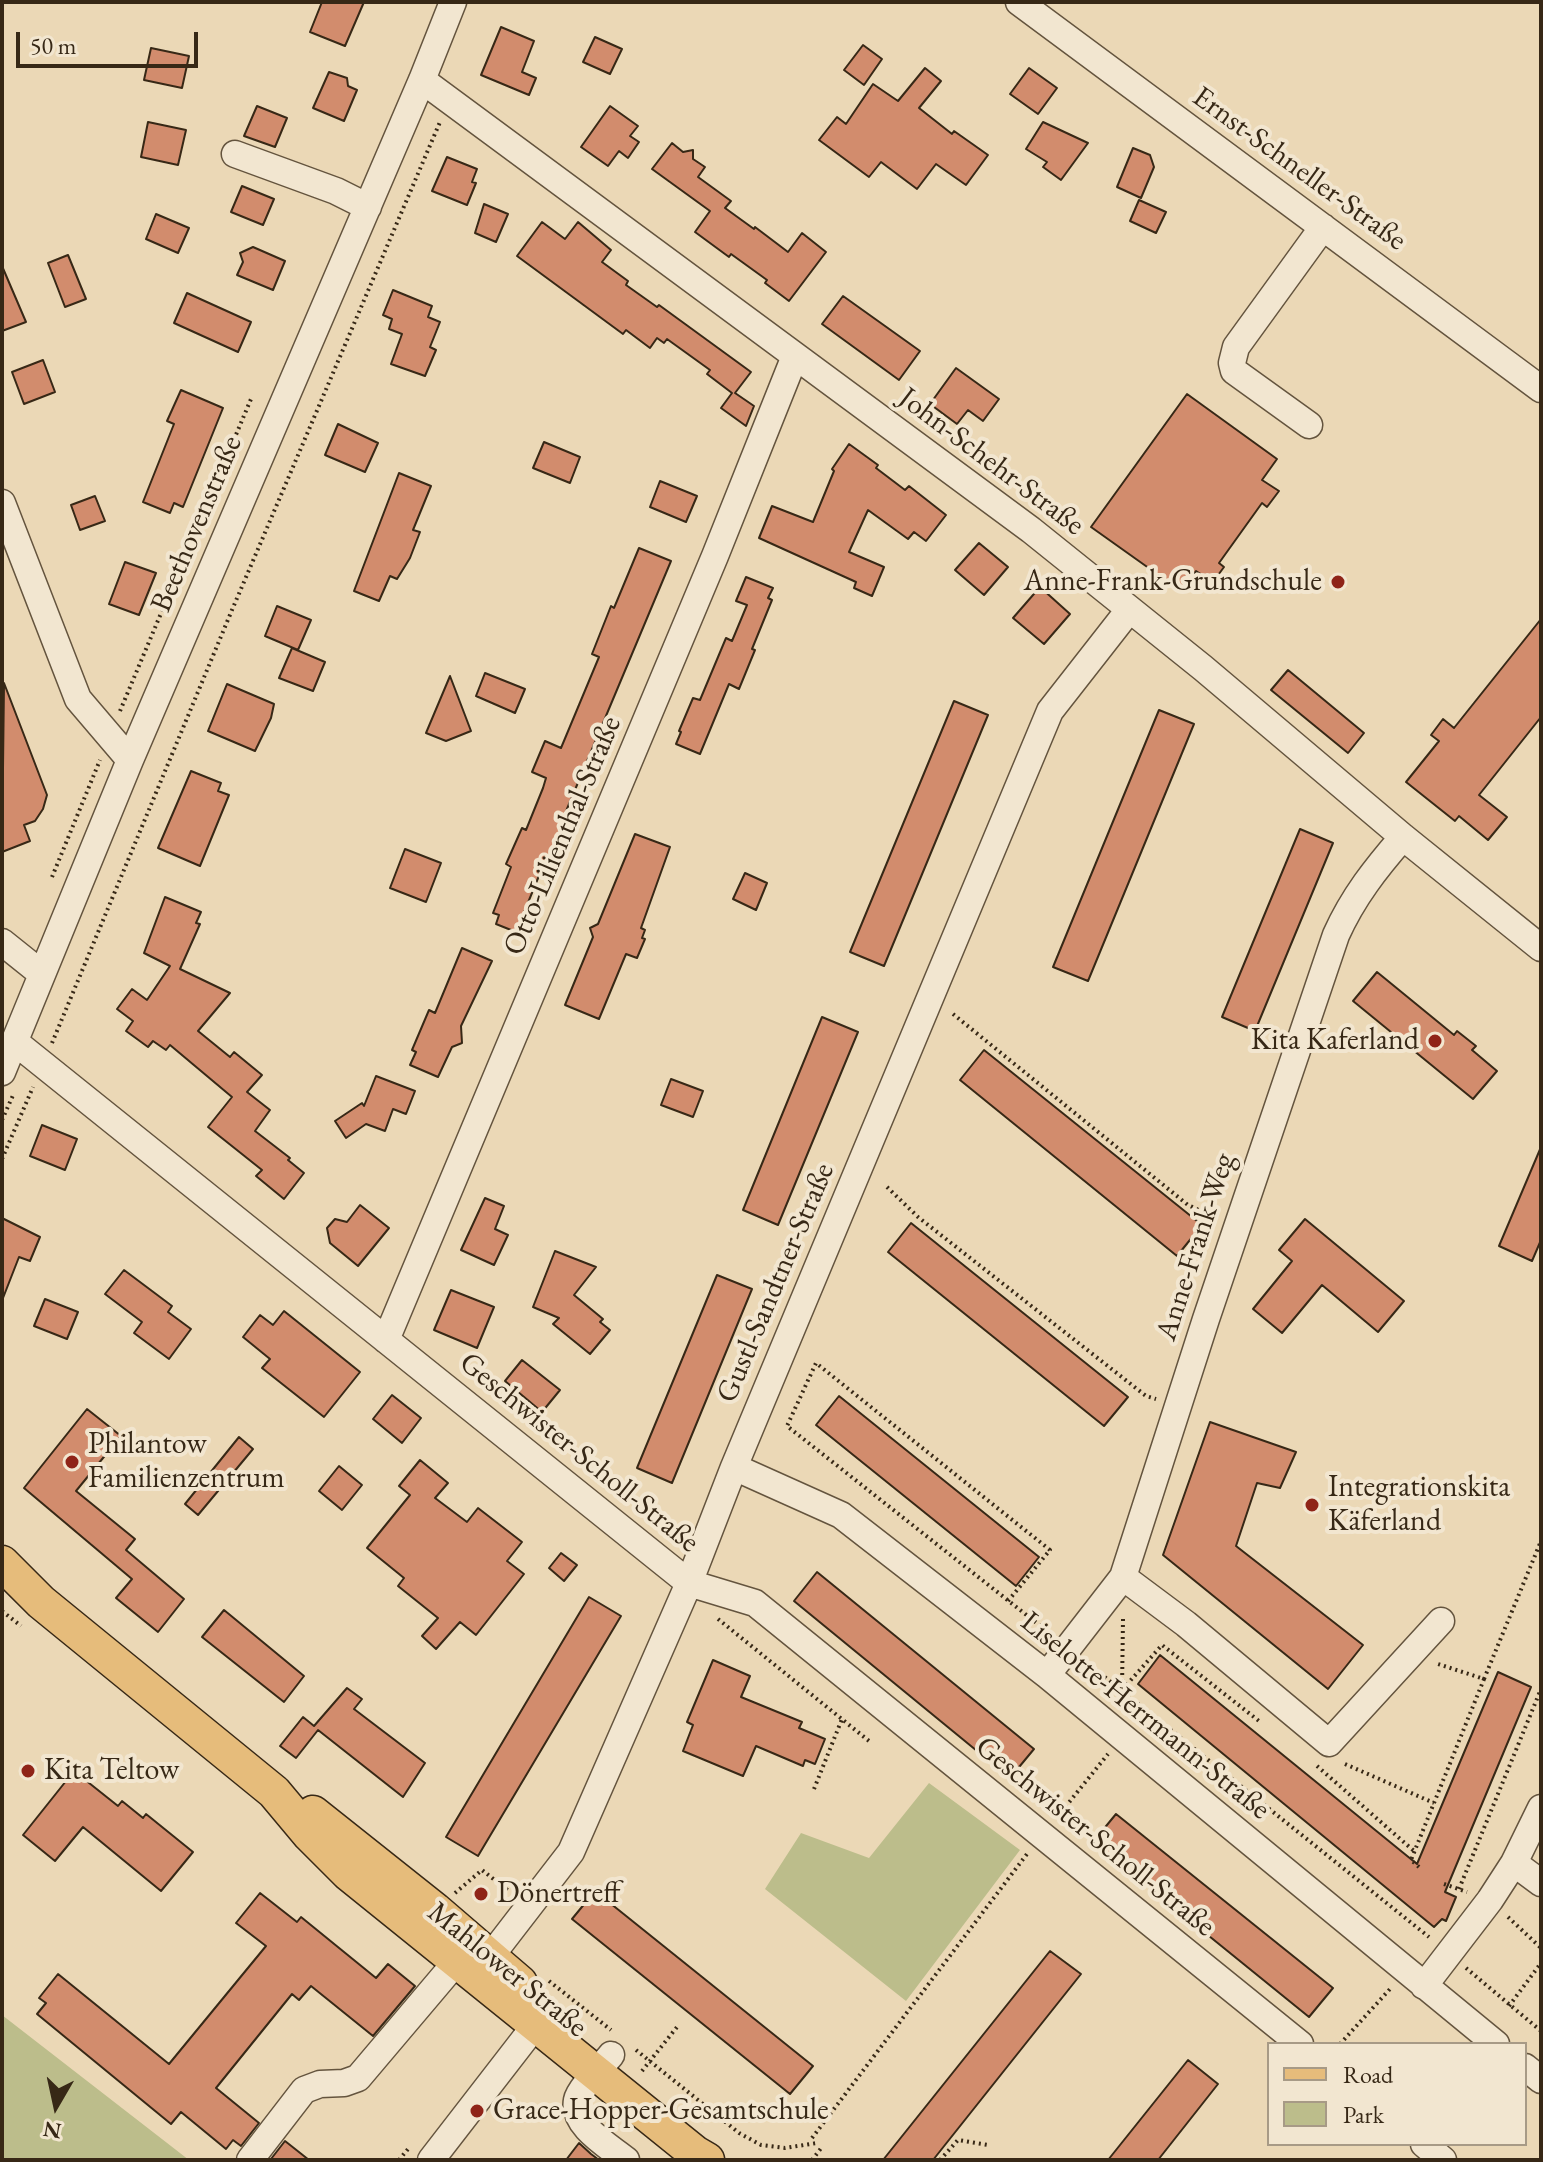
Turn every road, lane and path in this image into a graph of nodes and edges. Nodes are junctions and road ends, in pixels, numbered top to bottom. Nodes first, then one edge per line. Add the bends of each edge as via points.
1 (1019, 2) edge
2 (448, 4) edge
3 (422, 80) junction
4 (444, 118) dead end
5 (235, 154) dead end
6 (368, 207) junction
7 (1323, 227) junction
8 (795, 356) junction
9 (1541, 389) edge
10 (251, 399) dead end
11 (1309, 425) dead end
12 (2, 503) edge
13 (1129, 610) junction
14 (110, 736) junction
15 (130, 760) junction
16 (1403, 837) junction
17 (49, 886) dead end
18 (2, 942) edge
19 (1541, 948) edge
20 (42, 974) junction
21 (953, 1014) dead end
22 (15, 1042) junction
23 (43, 1064) junction
24 (2, 1072) edge
25 (2, 1159) edge
26 (887, 1187) dead end
27 (1237, 1226) junction
28 (386, 1340) junction
29 (1178, 1406) junction
30 (734, 1467) junction
31 (1541, 1541) edge
32 (2, 1563) edge
33 (1123, 1577) junction
34 (2, 1579) edge
35 (689, 1583) junction
36 (1008, 1601) junction
37 (41, 1602) junction
38 (710, 1613) dead end
39 (1441, 1621) dead end
40 (1067, 1648) junction
41 (1411, 1656) junction
42 (1047, 1675) junction
43 (1484, 1679) junction
44 (1541, 1689) edge
45 (1122, 1690) junction
46 (842, 1719) junction
47 (1267, 1727) dead end
48 (1122, 1737) junction
49 (869, 1741) dead end
50 (1337, 1757) dead end
51 (1314, 1764) dead end
52 (814, 1789) dead end
53 (1434, 1803) junction
54 (1541, 1808) edge
55 (1042, 1835) junction
56 (1414, 1851) junction
57 (1514, 1863) junction
58 (1419, 1867) dead end
59 (1541, 1883) edge
60 (1459, 1889) dead end
61 (451, 1897) dead end
62 (1490, 1900) junction
63 (530, 1908) junction
64 (1541, 1948) edge
65 (1450, 1954) junction
66 (474, 1959) junction
67 (1541, 1963) edge
68 (542, 1976) dead end
69 (1415, 1978) junction
70 (1509, 2006) junction
71 (594, 2016) junction
72 (537, 2023) junction
73 (587, 2026) dead end
74 (677, 2027) dead end
75 (1541, 2031) edge
76 (1298, 2042) edge
77 (1342, 2042) edge
78 (1494, 2042) edge
79 (613, 2051) junction
80 (650, 2061) junction
81 (642, 2071) dead end
82 (812, 2138) dead end
83 (988, 2145) dead end
84 (1426, 2146) edge
85 (250, 2160) edge
86 (431, 2160) edge
87 (626, 2160) edge
88 (707, 2160) edge
89 (731, 2160) edge
90 (812, 2160) edge
91 (940, 2160) edge
92 (1443, 2160) edge

1 - 7 street, Ernst-Schneller-Straße
2 - 3 street, Beethovenstraße
3 - 6 street, Beethovenstraße
3 - 8 street, John-Schehr-Straße
4 - 23 path
5 - 6 street
6 - 15 street, Beethovenstraße
7 - 9 street, Ernst-Schneller-Straße
7 - 11 street via 1236,347 1232,363 1234,371
8 - 13 street, John-Schehr-Straße via 1031,530
8 - 28 street, Otto-Lilienthal-Straße
10 - 14 path
12 - 14 street via 78,699
13 - 16 street, John-Schehr-Straße
13 - 30 street, Gustl-Sandtner-Straße via 1050,711
14 - 15 street
14 - 17 path
15 - 20 street, Beethovenstraße
16 - 19 street, John-Schehr-Straße
16 - 27 street, Anne-Frank-Weg via 1349,905 1336,935
18 - 20 street
20 - 22 street, Beethovenstraße
21 - 27 path via 1188,1205
22 - 23 street, Geschwister-Scholl-Straße
22 - 24 street, Beethovenstraße
23 - 25 path
23 - 28 street, Geschwister-Scholl-Straße
26 - 29 path via 1146,1396
27 - 29 street, Anne-Frank-Weg
28 - 35 street, Geschwister-Scholl-Straße
29 - 33 street, Anne-Frank-Weg
30 - 35 street, Gustl-Sandtner-Straße
30 - 42 street, Liselotte-Herrmann-Straße via 841,1515
31 - 43 path
32 - 37 main road, Mahlower Straße
33 - 40 street, Anne-Frank-Weg
33 - 41 street via 1329,1743
33 - 45 path
34 - 37 main road, Mahlower Straße
35 - 55 street, Geschwister-Scholl-Straße via 755,1603
35 - 63 street, Gustl-Sandtner-Straße via 571,1852
36 - 36 path via 787,1426 816,1363 1050,1550
36 - 40 path
37 - 66 main road, Mahlower Straße via 274,1792 348,1873
38 - 46 path
39 - 41 street
40 - 42 street, Anne-Frank-Weg
40 - 45 path
41 - 43 path
42 - 48 street, Liselotte-Herrmann-Straße
43 - 53 path
44 - 60 path
45 - 47 path via 1162,1645
45 - 65 path
46 - 49 path
46 - 52 path
48 - 55 path
48 - 69 street, Liselotte-Herrmann-Straße
50 - 53 path
51 - 56 path
53 - 56 path
54 - 57 street
55 - 76 street, Geschwister-Scholl-Straße
55 - 82 path
56 - 58 path via 1411,1860
57 - 59 street
57 - 62 street
61 - 63 path via 482,1870
62 - 64 path
62 - 65 street
63 - 66 street, Gustl-Sandtner-Straße
65 - 69 street
65 - 70 path
66 - 72 main road, Mahlower Straße
66 - 79 main road, Mahlower Straße
66 - 85 street, Gustl-Sandtner-Straße via 358,2078 304,2090
67 - 70 path
68 - 71 path
69 - 77 path
69 - 78 street, Liselotte-Herrmann-Straße
70 - 75 path
71 - 73 path
71 - 79 path
72 - 79 main road, Mahlower Straße
72 - 86 street
74 - 80 path
79 - 80 path
79 - 87 street via 577,2098 577,2115
79 - 88 main road, Mahlower Straße via 695,2153
79 - 89 main road, Mahlower Straße
80 - 81 path
80 - 90 path via 761,2145 820,2145
83 - 91 path via 958,2140
84 - 92 street

